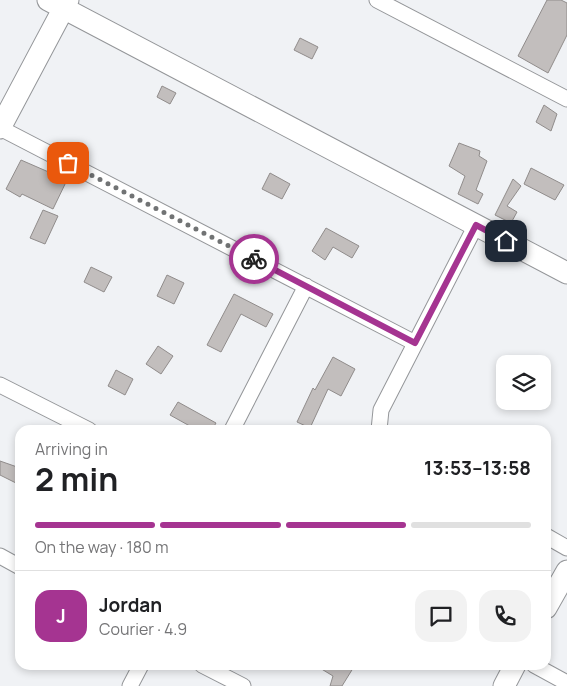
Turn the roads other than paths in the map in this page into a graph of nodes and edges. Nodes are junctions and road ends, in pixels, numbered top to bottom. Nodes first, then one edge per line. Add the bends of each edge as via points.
1 (378, 0) edge
2 (60, 3) edge
3 (567, 99) edge
4 (0, 128) edge
5 (476, 225) junction
6 (567, 273) edge
7 (306, 286) junction
8 (415, 343) junction
9 (0, 385) edge
10 (79, 425) edge
11 (235, 425) edge
12 (380, 425) edge
13 (551, 539) edge
14 (567, 548) edge
15 (0, 556) edge
16 (15, 564) edge
17 (567, 571) edge
18 (551, 599) edge
19 (138, 670) edge
20 (212, 670) edge
21 (512, 670) edge
22 (543, 670) edge
23 (567, 683) edge
24 (130, 686) edge
25 (243, 686) edge
26 (504, 686) edge

1 - 3 street
2 - 4 street
2 - 5 street
4 - 7 street
5 - 6 street
5 - 8 street
7 - 8 street
7 - 11 street
8 - 12 street via 381,410
9 - 10 street
13 - 14 street
15 - 16 street
17 - 18 street
19 - 24 street
20 - 25 street
21 - 26 street
22 - 23 street

